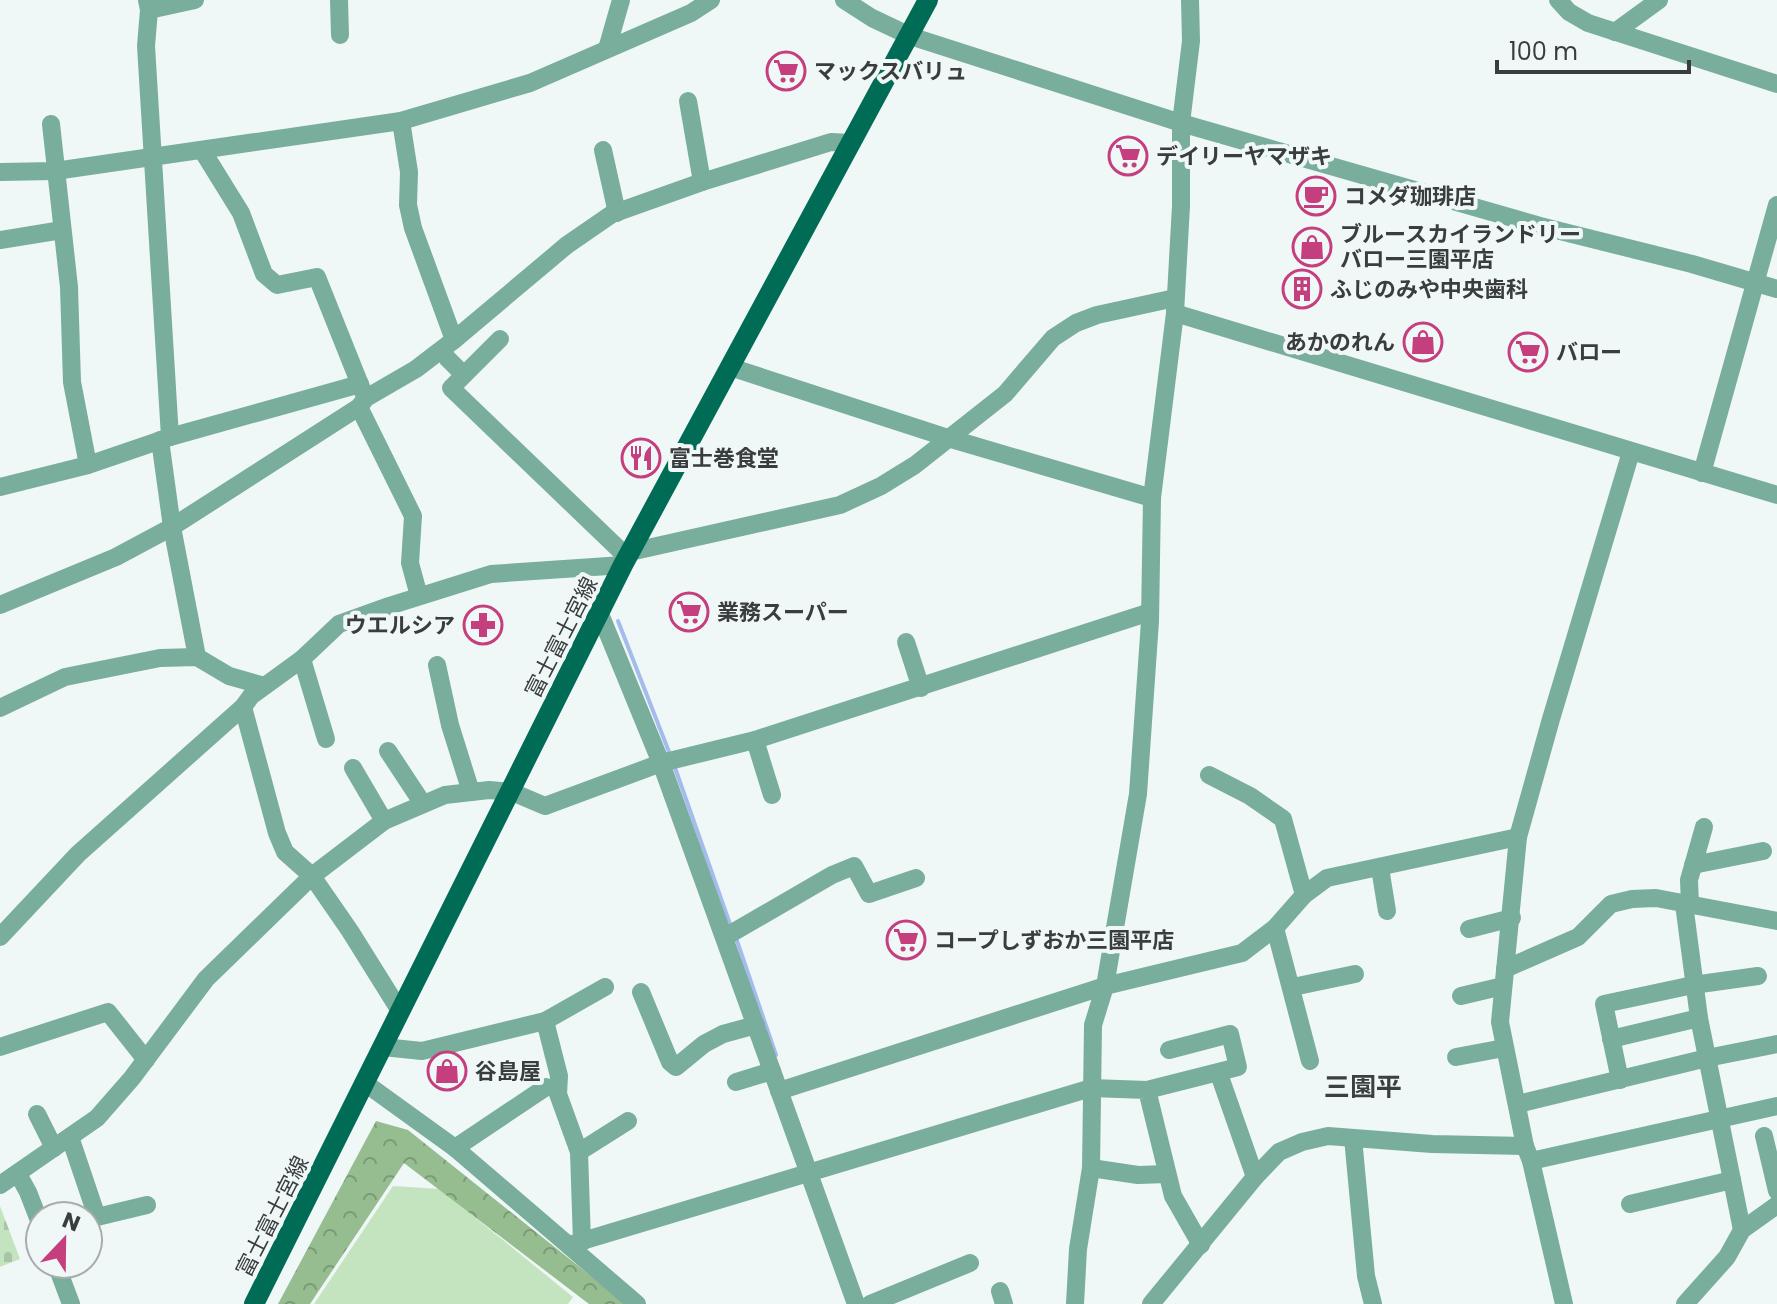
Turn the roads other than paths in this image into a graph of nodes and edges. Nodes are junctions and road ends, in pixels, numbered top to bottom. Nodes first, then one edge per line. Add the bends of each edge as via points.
1 (195, 0) edge
2 (339, 0) edge
3 (621, 0) edge
4 (711, 0) edge
5 (844, 0) edge
6 (928, 0) edge
7 (1190, 0) edge
8 (1558, 0) edge
9 (1659, 0) edge
10 (148, 5) edge
11 (1615, 32) junction
12 (340, 35) dead end
13 (910, 36) junction
14 (607, 49) junction
15 (1777, 84) edge
16 (688, 101) dead end
17 (401, 121) junction
18 (1181, 123) junction
19 (51, 124) dead end
20 (851, 143) junction
21 (202, 150) junction
22 (603, 150) dead end
23 (153, 156) junction
24 (55, 171) junction
25 (0, 172) edge
26 (702, 182) junction
27 (1777, 205) edge
28 (617, 213) junction
29 (62, 230) junction
30 (0, 240) edge
31 (1755, 283) junction
32 (1777, 289) edge
33 (1175, 306) junction
34 (500, 339) dead end
35 (450, 349) junction
36 (730, 367) junction
37 (464, 375) junction
38 (362, 396) junction
39 (165, 438) junction
40 (948, 438) junction
41 (1631, 452) junction
42 (88, 465) junction
43 (1702, 473) junction
44 (0, 487) edge
45 (1777, 495) edge
46 (1152, 498) junction
47 (172, 527) junction
48 (627, 558) junction
49 (419, 596) junction
50 (0, 605) edge
51 (1150, 612) junction
52 (600, 614) junction
53 (906, 642) dead end
54 (197, 657) junction
55 (302, 659) junction
56 (437, 665) dead end
57 (264, 686) junction
58 (921, 688) junction
59 (243, 707) junction
60 (0, 708) edge
61 (326, 739) dead end
62 (755, 740) junction
63 (388, 751) dead end
64 (669, 761) junction
65 (353, 768) dead end
66 (1209, 775) dead end
67 (471, 792) junction
68 (512, 792) junction
69 (772, 795) dead end
70 (423, 804) junction
71 (384, 821) junction
72 (1704, 827) dead end
73 (1518, 837) junction
74 (1763, 851) dead end
75 (1693, 865) junction
76 (1380, 868) junction
77 (312, 876) junction
78 (916, 878) dead end
79 (1304, 895) junction
80 (1687, 904) junction
81 (1387, 911) dead end
82 (1512, 918) junction
83 (1777, 921) edge
84 (1275, 928) junction
85 (1469, 929) dead end
86 (730, 934) junction
87 (0, 937) edge
88 (1355, 974) dead end
89 (1758, 976) dead end
90 (1504, 977) junction
91 (1693, 985) junction
92 (1105, 986) junction
93 (605, 987) dead end
94 (1293, 987) junction
95 (641, 992) dead end
96 (1461, 996) dead end
97 (400, 1011) junction
98 (1699, 1018) junction
99 (545, 1021) junction
100 (756, 1025) junction
101 (1611, 1039) junction
102 (1777, 1044) edge
103 (0, 1047) edge
104 (383, 1047) junction
105 (1504, 1048) junction
106 (1169, 1050) dead end
107 (1456, 1057) dead end
108 (1707, 1058) junction
109 (146, 1060) junction
110 (1310, 1061) dead end
111 (772, 1071) junction
112 (1219, 1074) junction
113 (1620, 1080) junction
114 (736, 1082) dead end
115 (365, 1083) junction
116 (546, 1087) dead end
117 (1091, 1088) junction
118 (785, 1089) junction
119 (1147, 1090) junction
120 (1518, 1104) junction
121 (1777, 1106) edge
122 (37, 1114) dead end
123 (1720, 1117) junction
124 (628, 1121) dead end
125 (1764, 1136) dead end
126 (70, 1137) junction
127 (1353, 1138) junction
128 (54, 1148) junction
129 (455, 1148) junction
130 (579, 1152) junction
131 (1528, 1154) junction
132 (1091, 1168) junction
133 (814, 1170) junction
134 (18, 1174) junction
135 (1167, 1174) junction
136 (1255, 1177) junction
137 (1732, 1180) junction
138 (0, 1185) edge
139 (1777, 1191) edge
140 (31, 1200) edge
141 (1630, 1204) dead end
142 (147, 1205) dead end
143 (1777, 1205) edge
144 (1742, 1230) junction
145 (576, 1244) junction
146 (1201, 1245) junction
147 (970, 1263) dead end
148 (62, 1280) edge
149 (71, 1304) edge
150 (254, 1304) edge
151 (637, 1304) edge
152 (856, 1304) edge
153 (870, 1304) edge
154 (1075, 1304) edge
155 (1151, 1304) edge
156 (1373, 1304) edge
157 (1564, 1304) edge
158 (1685, 1304) edge

1 - 10 street
2 - 12 street
3 - 14 street
4 - 14 street
5 - 13 street
6 - 13 main road, 富士富士宮線
7 - 18 street
8 - 11 street via 1578,18
9 - 11 street
10 - 23 street
11 - 15 street
13 - 18 street
13 - 20 main road, 富士富士宮線
14 - 17 street via 530,83
16 - 26 street
17 - 21 street
17 - 35 street via 408,205
18 - 31 street
18 - 33 street
19 - 24 street
20 - 26 street via 831,142
20 - 36 main road, 富士富士宮線
21 - 23 street
21 - 38 street via 241,213 264,274 277,285 317,277
22 - 28 street
23 - 24 street
23 - 39 street
24 - 25 street
24 - 29 street
26 - 28 street
27 - 31 street
28 - 35 street via 567,245
29 - 30 street
29 - 42 street via 72,382
31 - 32 street
31 - 43 street
33 - 40 street via 1097,315 1076,323 1053,338 1005,394
33 - 41 street
33 - 46 street
34 - 37 street
35 - 37 street
35 - 38 street
36 - 40 street
36 - 48 main road, 富士富士宮線
37 - 48 street via 451,388
38 - 39 street
38 - 47 street
38 - 49 street via 413,516 410,563
39 - 42 street
39 - 47 street
40 - 46 street
40 - 48 street via 915,465 840,505
41 - 43 street
41 - 73 street
42 - 44 street
43 - 45 street
46 - 51 street
47 - 50 street via 116,557
47 - 54 street
48 - 49 street via 491,574
48 - 52 main road, 富士富士宮線
49 - 55 street via 339,624
51 - 58 street
51 - 92 street via 1138,794
52 - 64 street
52 - 68 main road, 富士富士宮線
53 - 58 street
54 - 57 street via 229,676
54 - 60 street via 160,658 65,677
55 - 57 street
55 - 61 street
56 - 67 street
57 - 59 street
58 - 62 street
59 - 77 street via 277,833 285,852
59 - 87 street via 78,854
62 - 64 street
62 - 69 street
63 - 70 street
64 - 68 street via 545,806
64 - 86 street
65 - 71 street
66 - 79 street via 1283,819
67 - 68 street
67 - 70 street
68 - 97 main road, 富士富士宮線
70 - 71 street
71 - 77 street
72 - 75 street
73 - 76 street
73 - 82 street
74 - 75 street
75 - 80 street
76 - 79 street via 1327,878
76 - 81 street
77 - 97 street
77 - 109 street via 206,979
78 - 86 street via 869,894 854,866
79 - 84 street
80 - 83 street
80 - 90 street via 1656,898 1611,904 1578,937
80 - 91 street
82 - 85 street
82 - 90 street
84 - 92 street via 1242,953
84 - 94 street
86 - 100 street
88 - 94 street
89 - 91 street
90 - 96 street
90 - 105 street
91 - 98 street
91 - 101 street via 1604,1004
92 - 117 street via 1093,1025
92 - 118 street
93 - 99 street
94 - 110 street
95 - 100 street via 676,1067 723,1034
97 - 104 main road, 富士富士宮線
98 - 101 street
98 - 108 street
99 - 104 street via 422,1051
99 - 130 street via 559,1076 558,1094
100 - 111 street
101 - 113 street
102 - 108 street
103 - 109 street via 108,1012
104 - 115 main road, 富士富士宮線
105 - 107 street
105 - 120 street
106 - 112 street via 1230,1034 1238,1067
108 - 113 street
108 - 123 street
109 - 126 street via 97,1118
111 - 114 street
111 - 118 street
112 - 119 street
112 - 136 street
113 - 120 street
115 - 129 street
115 - 150 main road, 富士富士宮線
116 - 129 street
117 - 119 street
117 - 132 street
117 - 133 street
118 - 133 street
119 - 135 street
120 - 131 street
121 - 123 street
122 - 128 street
123 - 131 street
123 - 137 street
124 - 130 street
125 - 139 street
126 - 128 street
126 - 142 street via 97,1217
127 - 131 street
127 - 136 street via 1302,1142 1279,1152
127 - 156 street
128 - 134 street
129 - 145 street
130 - 145 street
131 - 157 street
132 - 135 street
132 - 154 street
133 - 145 street
133 - 152 street
134 - 138 street
134 - 140 street
135 - 146 street via 1173,1196
136 - 146 street
137 - 141 street
137 - 144 street
143 - 144 street
144 - 158 street via 1727,1257
145 - 151 street
146 - 155 street
147 - 153 street
148 - 149 street

